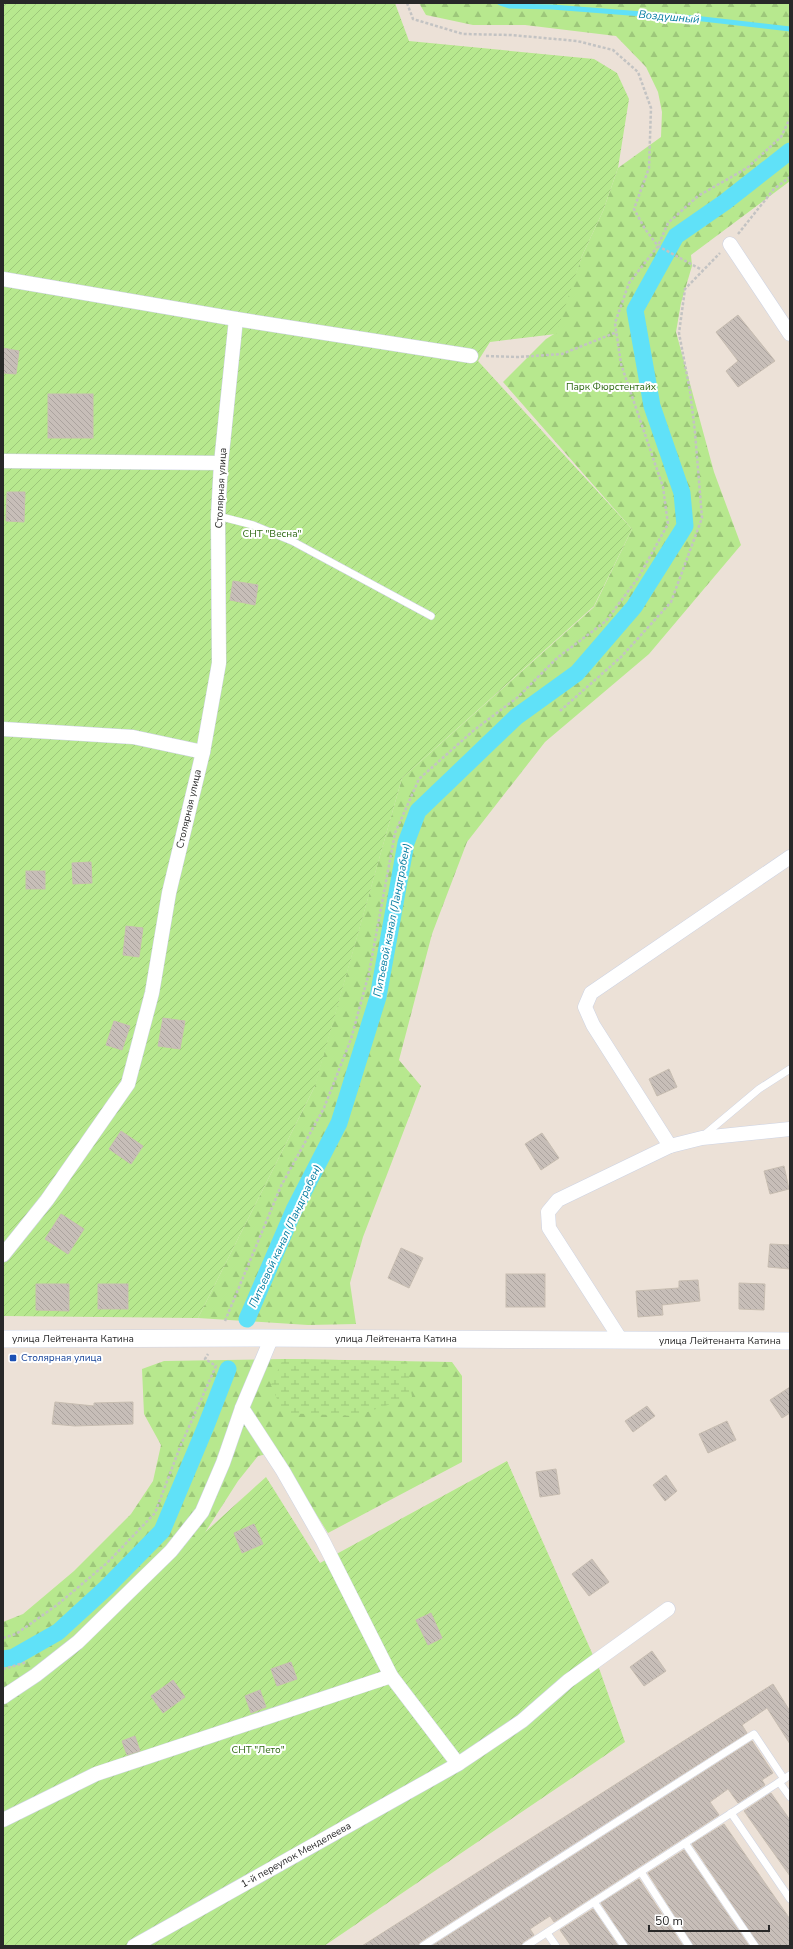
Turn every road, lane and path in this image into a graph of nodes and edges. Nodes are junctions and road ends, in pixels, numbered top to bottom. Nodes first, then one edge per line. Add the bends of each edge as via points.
1 (408, 3) edge
2 (790, 118) edge
3 (790, 177) edge
4 (730, 244) junction
5 (658, 246) junction
6 (702, 270) junction
7 (3, 279) edge
8 (236, 319) junction
9 (617, 332) junction
10 (790, 334) edge
11 (471, 356) joint
12 (3, 461) edge
13 (221, 463) junction
14 (218, 516) junction
15 (431, 616) dead end
16 (560, 710) dead end
17 (3, 729) edge
18 (203, 752) junction
19 (790, 857) edge
20 (790, 1068) edge
21 (790, 1129) edge
22 (702, 1138) junction
23 (670, 1146) junction
24 (3, 1255) edge
25 (231, 1306) dead end
26 (271, 1339) junction
27 (3, 1340) edge
28 (621, 1340) junction
29 (790, 1341) edge
30 (216, 1366) dead end
31 (242, 1408) junction
32 (668, 1609) dead end
33 (3, 1638) edge
34 (30, 1661) dead end
35 (3, 1669) edge
36 (391, 1676) junction
37 (3, 1697) edge
38 (458, 1764) junction
39 (784, 1778) edge
40 (790, 1797) edge
41 (731, 1813) junction
42 (3, 1820) edge
43 (685, 1843) junction
44 (641, 1872) junction
45 (790, 1899) edge
46 (594, 1902) junction
47 (547, 1933) junction
48 (134, 1946) edge
49 (423, 1946) edge
50 (526, 1946) edge
51 (556, 1946) edge
52 (624, 1946) edge
53 (689, 1946) edge
54 (755, 1946) edge

1 - 5 path via 413,19 463,34 511,34 570,40 613,50 638,72 651,108 650,168 634,209
2 - 5 path via 781,138 747,168 698,196 668,223
3 - 4 path via 774,189
4 - 6 path
4 - 10 street
5 - 6 path
5 - 9 path via 629,283 615,323
6 - 16 path via 685,289 679,333 696,432 702,518 671,602 621,657
7 - 8 street
8 - 11 street
8 - 13 street, Столярная улица
9 - 11 path via 562,354 518,357
9 - 25 path via 621,364 663,487 668,524 638,578 606,621 557,658 518,697 473,731 420,779 395,833 369,973 351,1039 324,1108 281,1186
12 - 13 street
13 - 14 street, Столярная улица
14 - 15 lane via 252,525 292,541
14 - 18 street, Столярная улица via 219,662
17 - 18 street via 133,737
18 - 24 street, Столярная улица via 170,893 152,993 128,1084 47,1200
19 - 23 street via 591,993 585,1007 593,1024
20 - 22 lane via 759,1089
21 - 22 street
22 - 23 street
23 - 28 street via 558,1200 548,1212 549,1228
26 - 27 street, улица Лейтенанта Катина
26 - 28 street, улица Лейтенанта Катина
26 - 31 street
28 - 29 street, улица Лейтенанта Катина
30 - 33 path via 180,1447 155,1513 107,1563 79,1587 16,1634
31 - 36 street via 312,1522
31 - 37 street via 223,1463 202,1512 171,1551 78,1642
32 - 38 street, 1-й переулок Менделеева via 568,1681 522,1721
34 - 35 path
36 - 38 street
36 - 42 street via 96,1774
38 - 48 street, 1-й переулок Менделеева
39 - 40 lane
39 - 41 lane
39 - 49 lane via 754,1734
41 - 43 lane
41 - 45 lane
43 - 44 lane
43 - 54 lane
44 - 46 lane
44 - 53 lane
46 - 47 lane
46 - 52 lane
47 - 50 lane
47 - 51 lane

